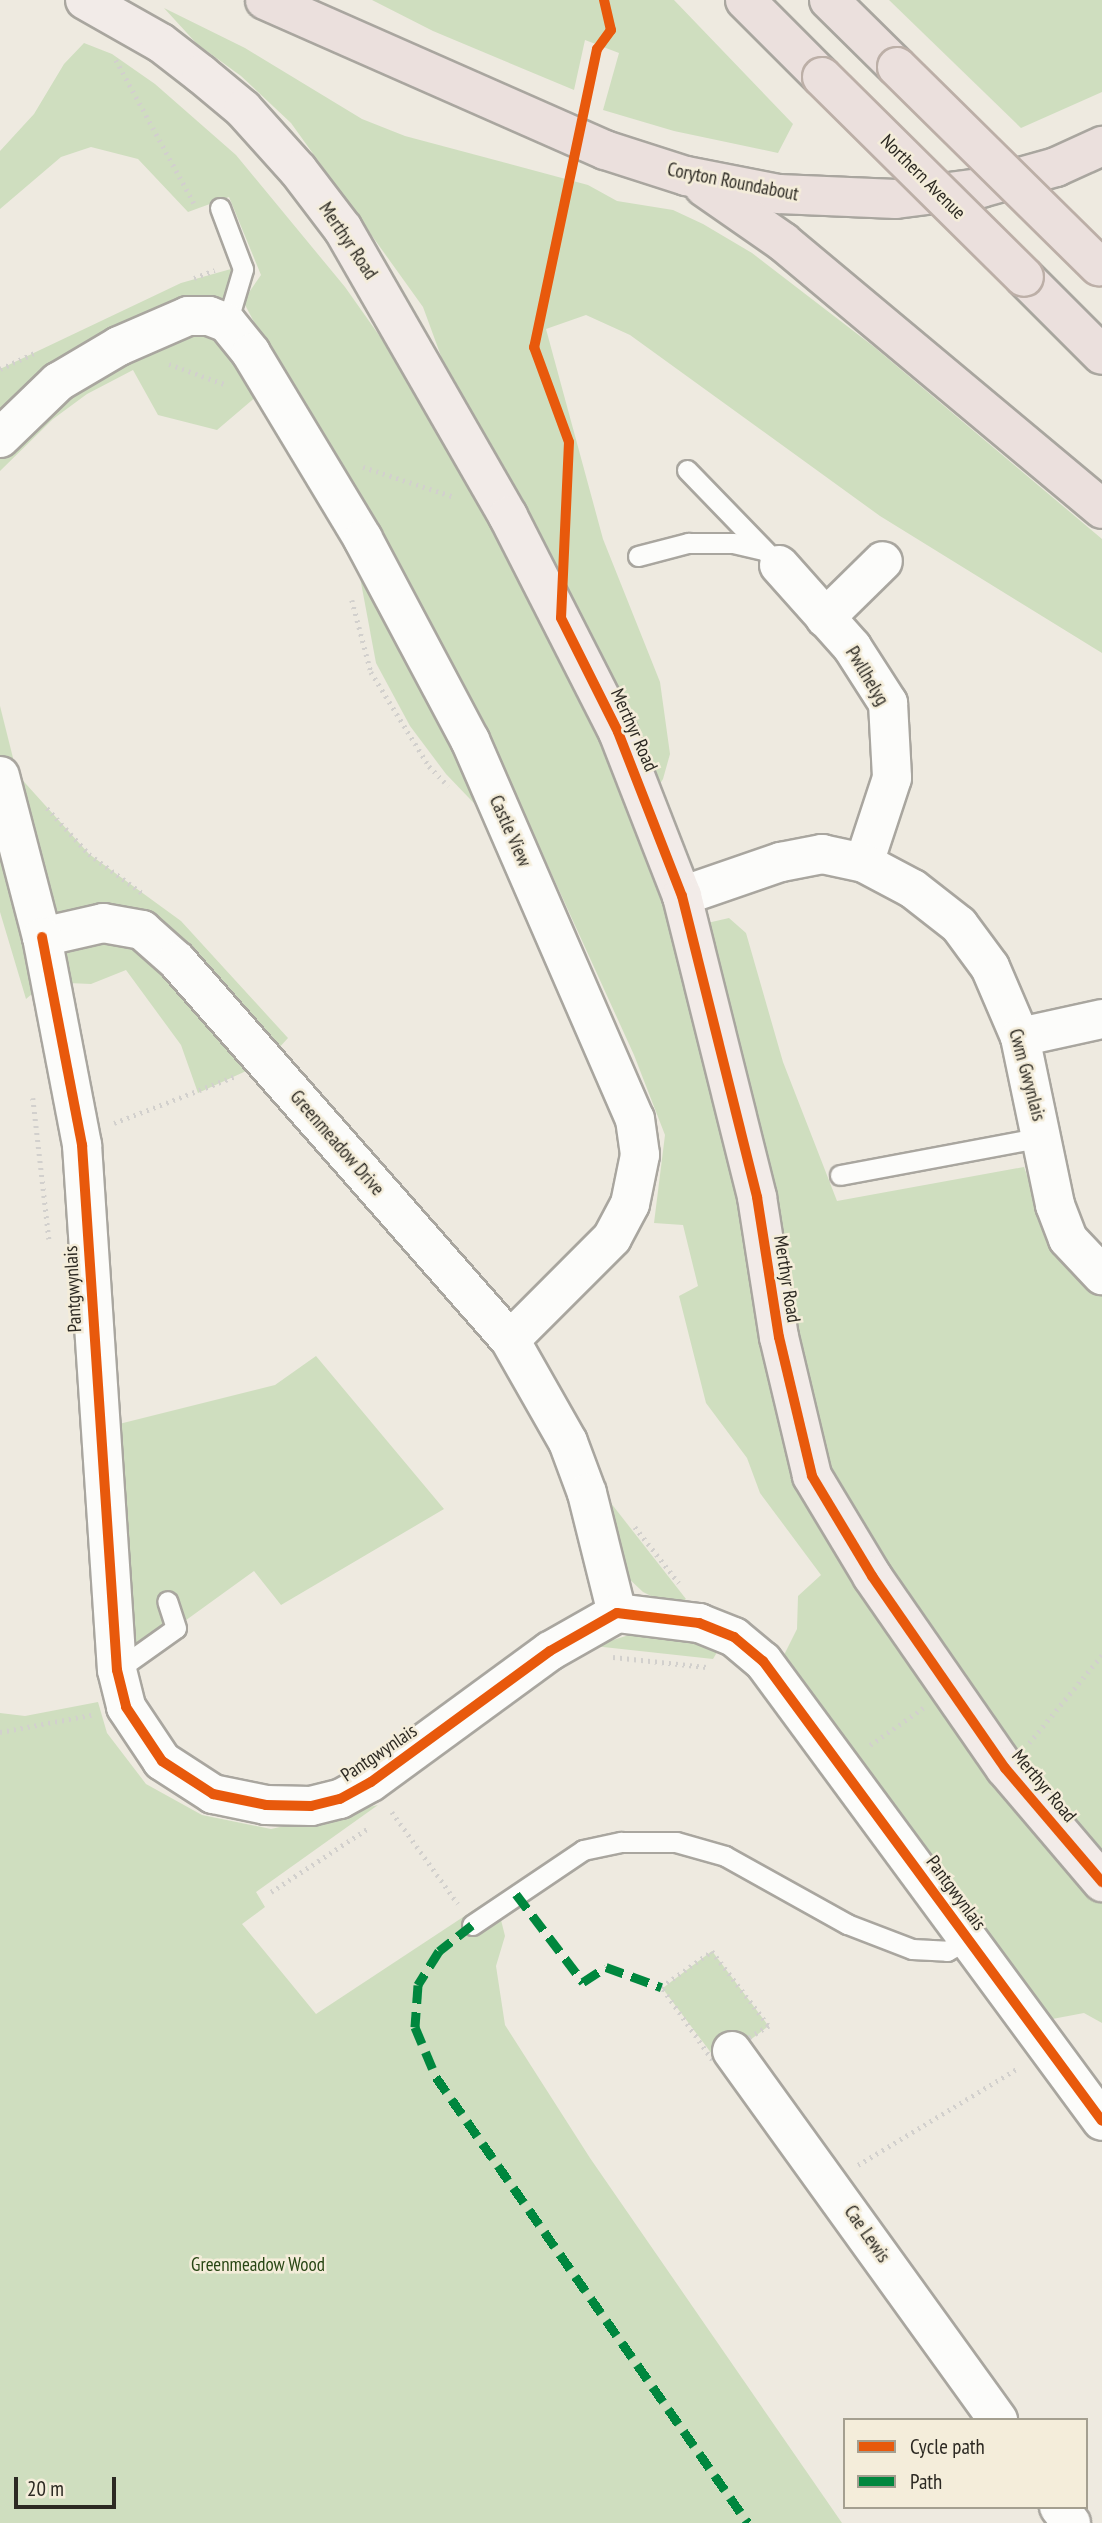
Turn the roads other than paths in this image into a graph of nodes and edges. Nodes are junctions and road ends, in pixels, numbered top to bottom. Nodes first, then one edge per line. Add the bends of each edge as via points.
1 (85, 0) edge
2 (265, 0) edge
3 (745, 0) edge
4 (829, 0) edge
5 (1102, 146) edge
6 (686, 176) junction
7 (220, 208) dead end
8 (1100, 267) edge
9 (227, 323) junction
10 (1102, 355) edge
11 (0, 438) edge
12 (687, 470) dead end
13 (1102, 509) edge
14 (638, 556) dead end
15 (772, 558) junction
16 (883, 561) dead end
17 (825, 618) junction
18 (0, 776) edge
19 (864, 863) junction
20 (682, 896) junction
21 (42, 937) junction
22 (1102, 1019) edge
23 (1020, 1037) junction
24 (1043, 1137) junction
25 (840, 1175) dead end
26 (1102, 1275) edge
27 (510, 1340) junction
28 (167, 1601) dead end
29 (617, 1614) junction
30 (117, 1670) junction
31 (1102, 1882) edge
32 (472, 1925) road end
33 (968, 1938) junction
34 (732, 2051) road end
35 (1102, 2121) edge
36 (997, 2418) edge

1 - 20 main road, Merthyr Road via 161,43 243,109 344,229 461,431 567,629 618,732
2 - 6 highway, Coryton Roundabout via 520,115
3 - 10 highway, Northern Avenue, bridge
4 - 8 highway, bridge
5 - 6 highway, Coryton Roundabout via 1056,167 981,188 896,199 779,194
6 - 13 highway via 783,242
7 - 9 lane via 243,269
9 - 11 street via 209,316 188,316 119,346 58,382
9 - 27 street, Castle View via 251,353 363,539 470,740 635,1119 640,1155 630,1204 612,1238
12 - 15 lane
14 - 15 lane via 688,543 733,543
15 - 17 street, Pwllhelyg
16 - 17 street
17 - 19 street, Pwllhelyg via 852,647 888,703 892,778
18 - 21 street
19 - 20 street, Cwm Gwynlais via 822,854
19 - 23 street, Cwm Gwynlais via 912,889 959,925 990,967
20 - 31 main road, Merthyr Road via 757,1197 779,1338 812,1476 872,1576 1006,1769
21 - 27 street, Greenmeadow Drive via 103,923 142,930 177,961
21 - 30 street, Pantgwynlais via 80,1135
22 - 23 street
23 - 24 street, Cwm Gwynlais
24 - 25 lane
24 - 26 street, Cwm Gwynlais via 1055,1205 1068,1239
27 - 29 street, Greenmeadow Drive via 568,1442 587,1493
28 - 30 lane via 176,1628
29 - 30 street, Pantgwynlais via 550,1651 382,1797 311,1806 266,1805 213,1794 162,1761 126,1707
29 - 33 street, Pantgwynlais via 708,1627 734,1637 773,1675
32 - 33 lane via 583,1850 621,1842 676,1842 725,1856 847,1924 912,1948 947,1951
33 - 35 street, Pantgwynlais
34 - 36 street, Cae Lewis via 831,2182

